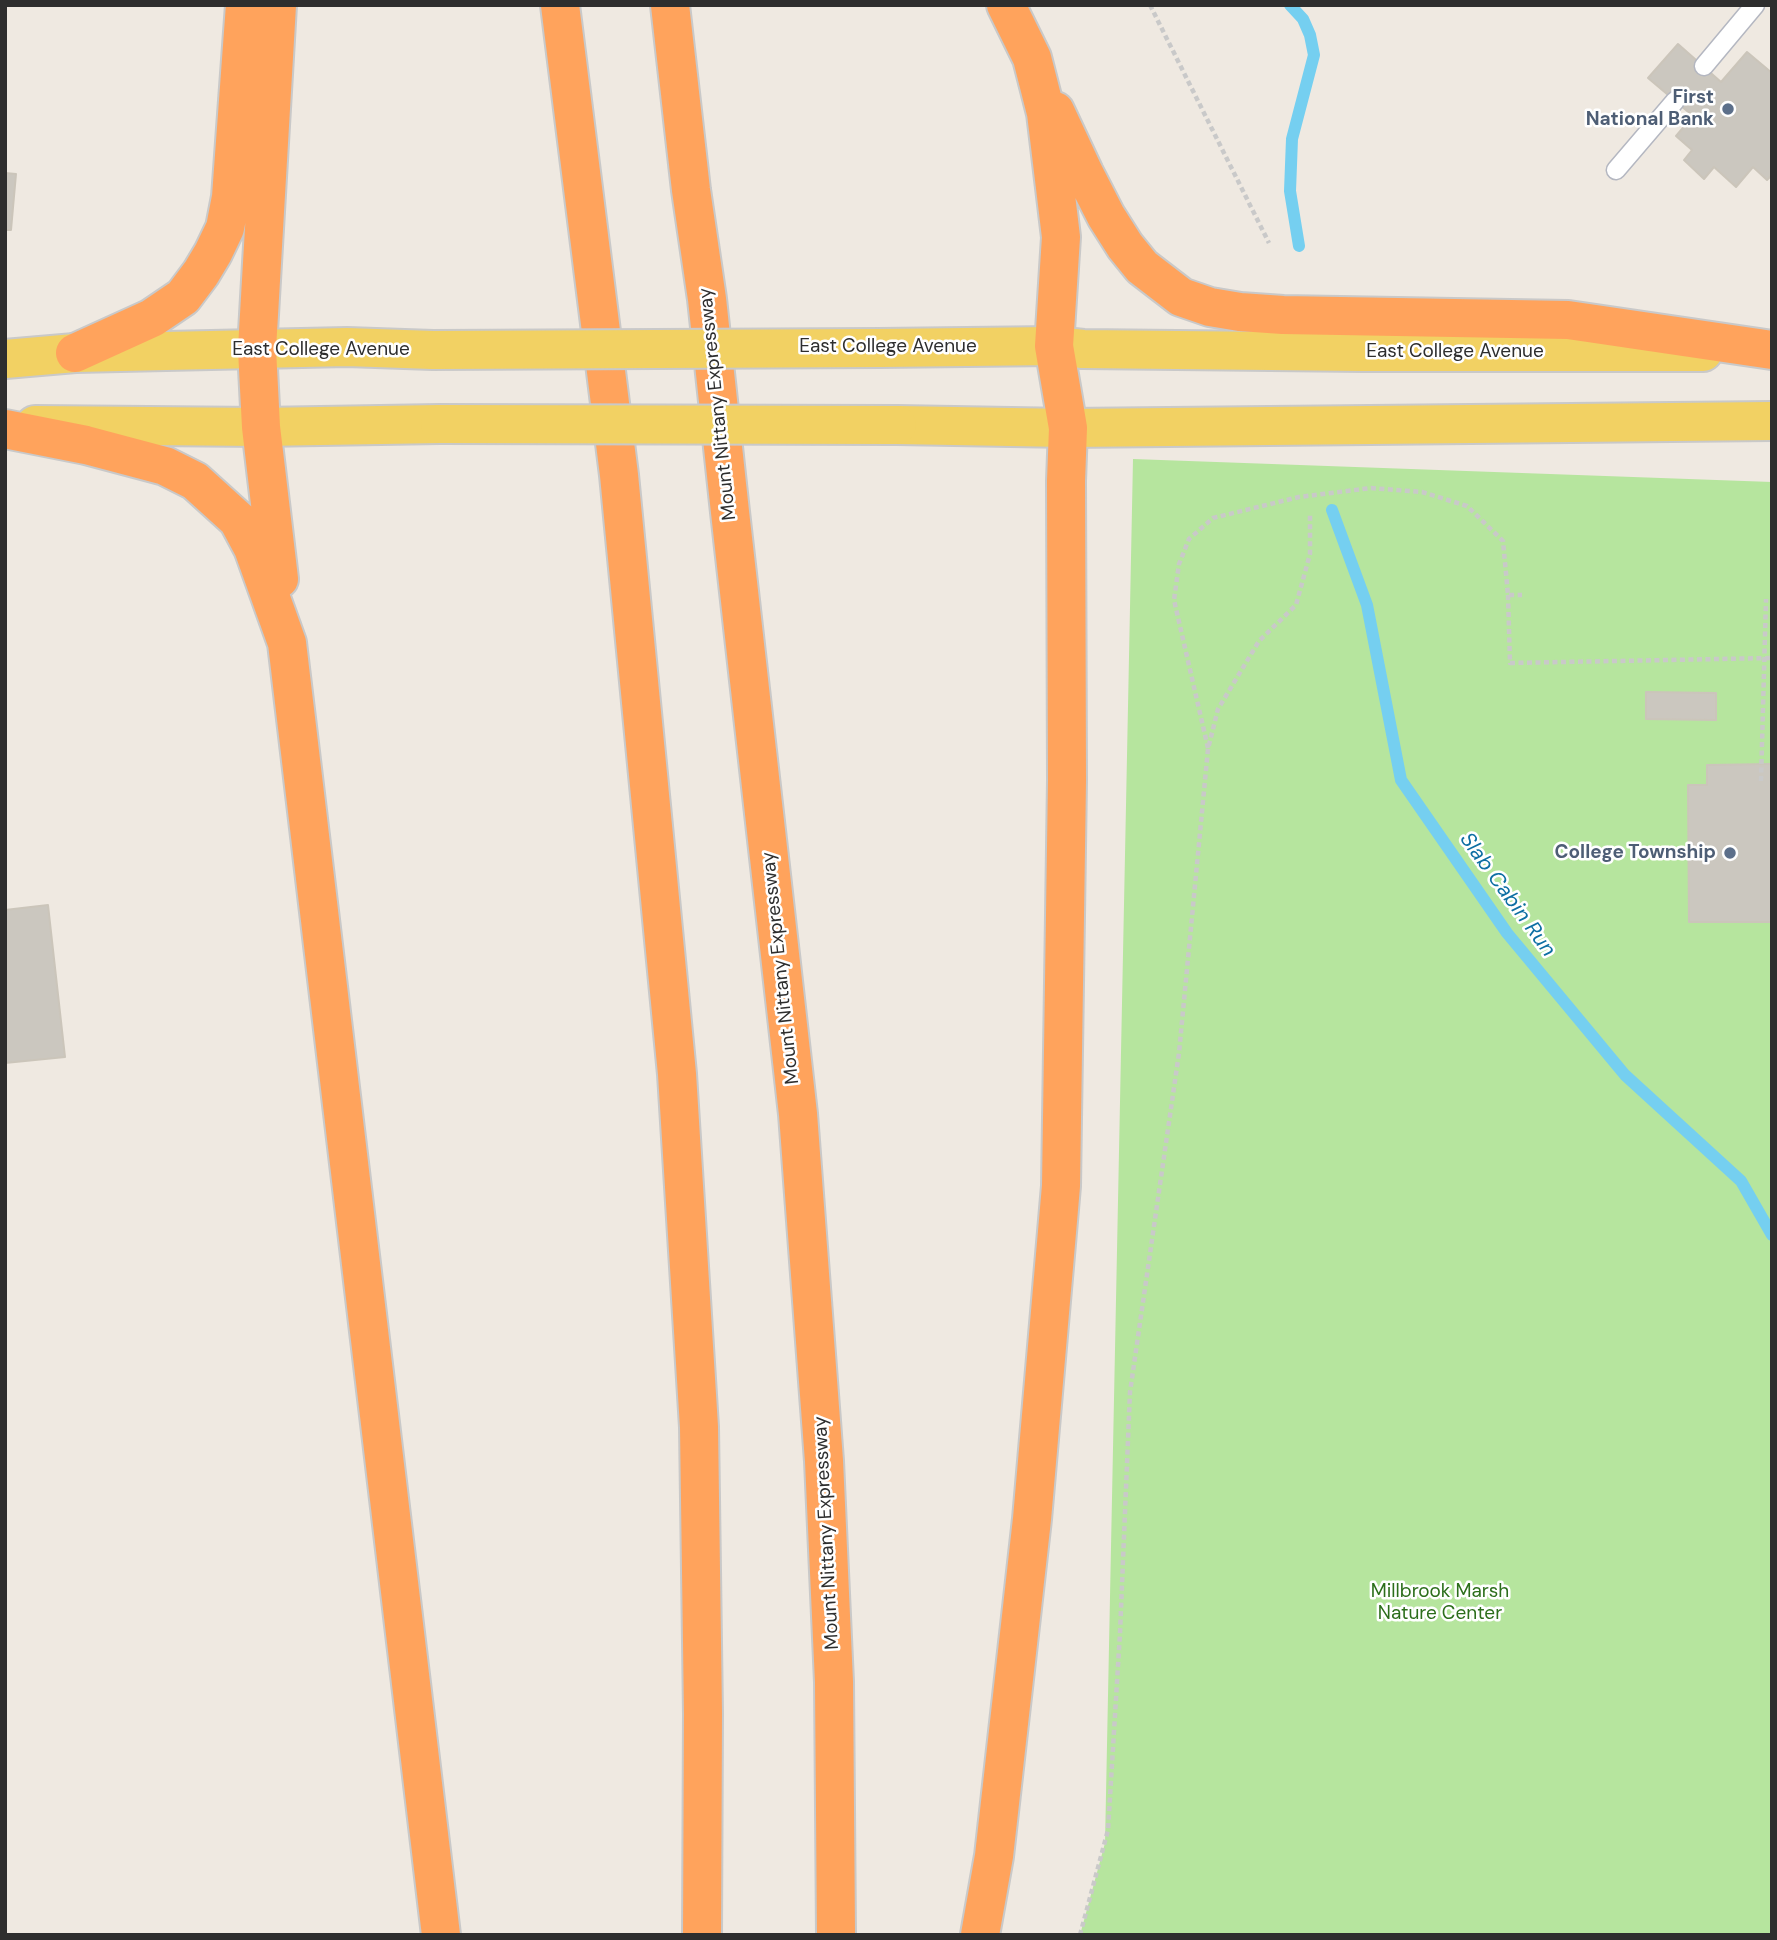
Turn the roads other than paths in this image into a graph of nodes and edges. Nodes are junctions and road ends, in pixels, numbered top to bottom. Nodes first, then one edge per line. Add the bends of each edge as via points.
1 (245, 5) edge
2 (277, 5) edge
3 (560, 5) edge
4 (670, 5) edge
5 (1006, 5) edge
6 (1755, 5) edge
7 (1032, 58) junction
8 (1704, 66) dead end
9 (1675, 101) dead end
10 (1616, 170) dead end
11 (1054, 346) junction
12 (257, 349) junction
13 (1772, 351) edge
14 (75, 353) junction
15 (5, 359) edge
16 (1772, 421) edge
17 (5, 427) edge
18 (261, 427) junction
19 (1068, 428) junction
20 (287, 643) junction
21 (441, 1935) edge
22 (702, 1935) edge
23 (836, 1935) edge
24 (980, 1935) edge

1 - 14 highway via 231,197 214,253 183,297 152,318
2 - 12 highway
3 - 22 highway via 619,475 677,1074 699,1427
4 - 23 highway, Mount Nittany Expressway via 798,1114 824,1461 834,1682
5 - 7 highway
6 - 8 lane
7 - 11 highway via 1046,113 1061,237
7 - 13 highway via 1106,216 1142,267 1181,297 1210,307 1283,315 1568,320
9 - 10 lane
11 - 12 main road, East College Avenue, bridge
11 - 13 main road, East College Avenue via 1364,352
11 - 19 highway
12 - 14 main road, East College Avenue
12 - 18 highway
14 - 15 main road, East College Avenue
16 - 19 main road
17 - 18 main road
17 - 20 highway via 165,466 195,481 238,520 253,548
18 - 19 main road, bridge
18 - 20 highway
19 - 24 highway via 1061,1186 1030,1532
20 - 21 highway

